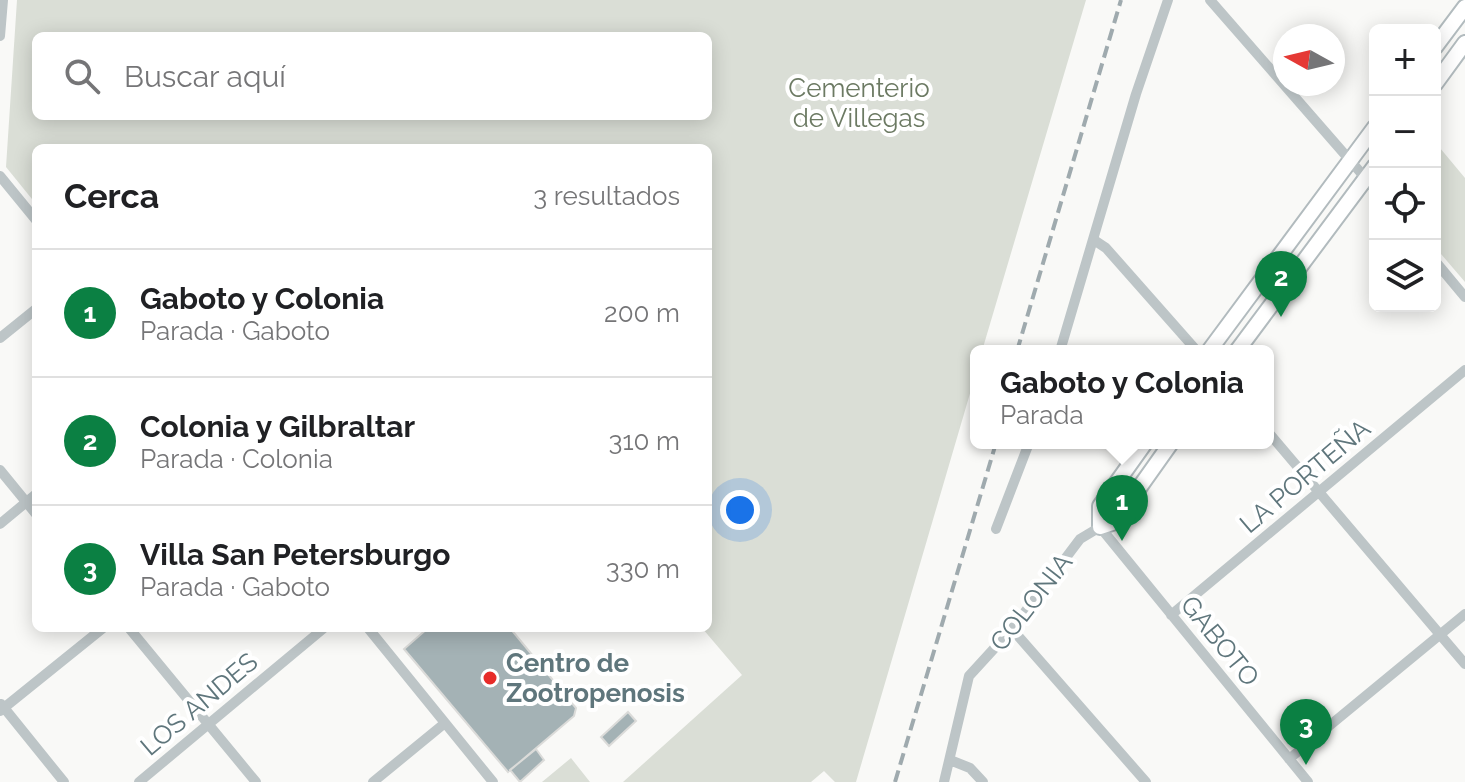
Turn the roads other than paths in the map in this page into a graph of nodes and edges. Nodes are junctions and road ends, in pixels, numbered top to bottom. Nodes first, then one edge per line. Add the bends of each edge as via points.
1 (3, 0) edge
2 (1168, 0) edge
3 (1210, 0) edge
4 (1465, 7) edge
5 (0, 36) edge
6 (1441, 39) edge
7 (1465, 43) edge
8 (1441, 76) edge
9 (1369, 135) edge
10 (1349, 162) junction
11 (0, 176) edge
12 (1369, 183) edge
13 (1369, 185) edge
14 (32, 215) edge
15 (1094, 240) junction
16 (1441, 268) edge
17 (1465, 297) edge
18 (32, 312) edge
19 (0, 338) edge
20 (1062, 345) edge
21 (1192, 345) edge
22 (1213, 345) edge
23 (1242, 345) edge
24 (1465, 370) edge
25 (1274, 439) edge
26 (1027, 449) edge
27 (1141, 449) edge
28 (1167, 449) edge
29 (0, 470) edge
30 (1321, 493) junction
31 (32, 498) edge
32 (27, 502) junction
33 (32, 509) edge
34 (0, 524) edge
35 (1100, 527) junction
36 (996, 529) dead end
37 (1465, 614) edge
38 (1171, 615) junction
39 (1012, 629) junction
40 (98, 632) edge
41 (132, 632) edge
42 (319, 632) edge
43 (371, 632) edge
44 (1440, 634) junction
45 (1465, 664) edge
46 (1, 707) edge
47 (445, 723) junction
48 (208, 726) junction
49 (1289, 759) junction
50 (950, 760) junction
51 (64, 782) edge
52 (139, 782) edge
53 (256, 782) edge
54 (373, 782) edge
55 (493, 782) edge
56 (944, 782) edge
57 (983, 782) edge
58 (1146, 782) edge
59 (1308, 782) edge

1 - 5 street
2 - 15 street
3 - 10 street
4 - 6 street
7 - 8 street
9 - 10 street
10 - 12 street
10 - 22 street
11 - 14 street
13 - 23 street
15 - 20 street
15 - 21 street
16 - 17 street
18 - 19 street
24 - 30 street, LA PORTEÑA
25 - 30 street
26 - 36 street
27 - 35 street via 1100,506
28 - 35 street, COLONIA via 1115,522
29 - 32 street
30 - 38 street, LA PORTEÑA
30 - 44 street
31 - 32 street
32 - 33 street
32 - 34 street
35 - 38 street, GABOTO
35 - 39 street, COLONIA via 1080,539
37 - 44 street
38 - 49 street, GABOTO
39 - 50 street, COLONIA via 966,682
39 - 58 street
40 - 46 street
41 - 48 street
42 - 48 street, LOS ANDES
43 - 47 street
44 - 45 street
44 - 49 street
46 - 51 street
47 - 54 street
47 - 55 street
48 - 52 street, LOS ANDES
48 - 53 street
49 - 59 street, GABOTO
50 - 56 street
50 - 57 street via 970,768

